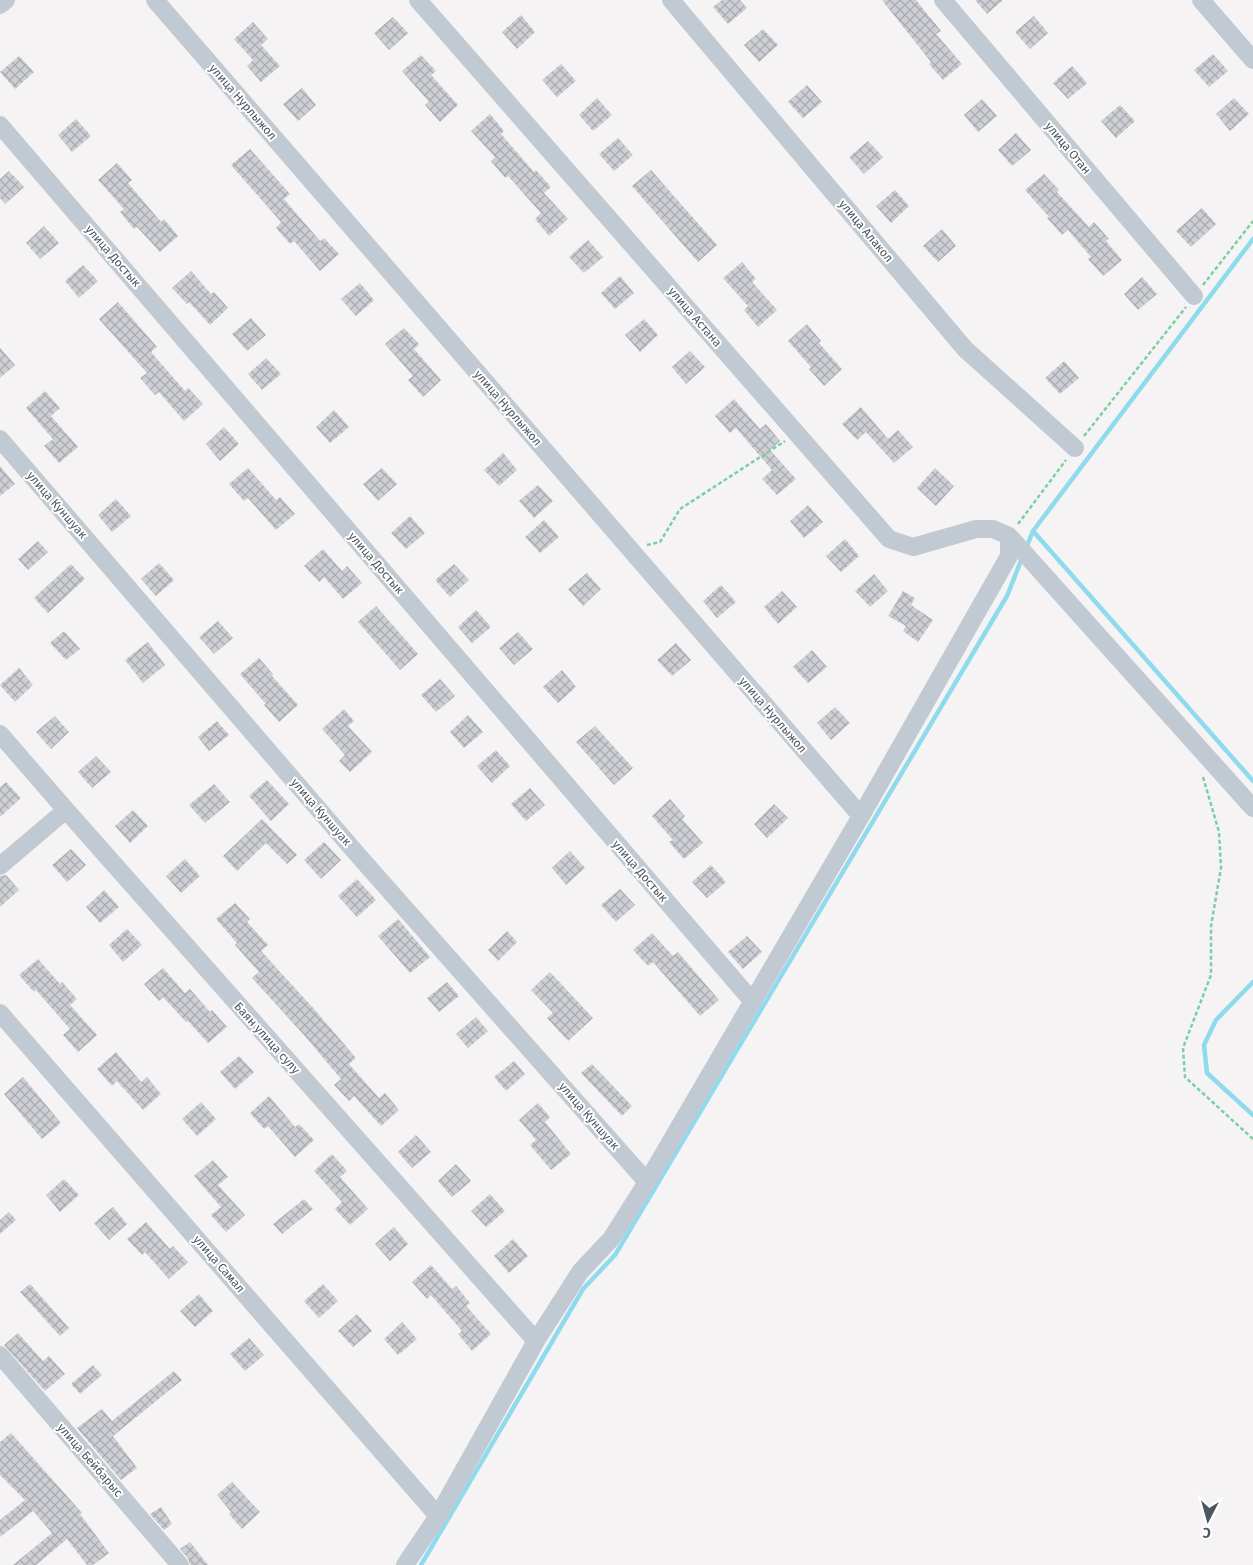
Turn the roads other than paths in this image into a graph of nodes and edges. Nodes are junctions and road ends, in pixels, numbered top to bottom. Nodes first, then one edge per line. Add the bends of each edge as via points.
1 (6, 0) edge
2 (156, 0) edge
3 (418, 0) edge
4 (671, 0) edge
5 (943, 0) edge
6 (1201, 0) edge
7 (0, 5) edge
8 (1253, 60) edge
9 (0, 124) edge
10 (1194, 296) road end
11 (0, 439) edge
12 (1075, 448) road end
13 (1010, 536) junction
14 (0, 734) edge
15 (1253, 808) edge
16 (66, 810) junction
17 (861, 816) junction
18 (0, 866) edge
19 (752, 1002) junction
20 (0, 1013) edge
21 (647, 1182) junction
22 (536, 1341) junction
23 (0, 1355) edge
24 (438, 1516) junction
25 (180, 1565) edge
26 (405, 1565) edge

1 - 7 street
2 - 17 street, улица Нурлыжол
3 - 13 street, улица Астана via 889,539 913,547 976,529 993,529
4 - 12 street, улица Алакол via 965,349
5 - 10 street, улица Отан
6 - 8 street
9 - 19 street, улица Достык
11 - 21 street, улица Куншуак via 357,854
13 - 15 street
13 - 17 street via 1009,556
14 - 16 street, Баян улица сулу
16 - 18 street
16 - 22 street, Баян улица сулу
17 - 19 street
19 - 21 street
20 - 24 street, улица Самал
21 - 22 street via 611,1239 580,1272
22 - 24 street
23 - 25 street, улица Бейбарыс
24 - 26 street

